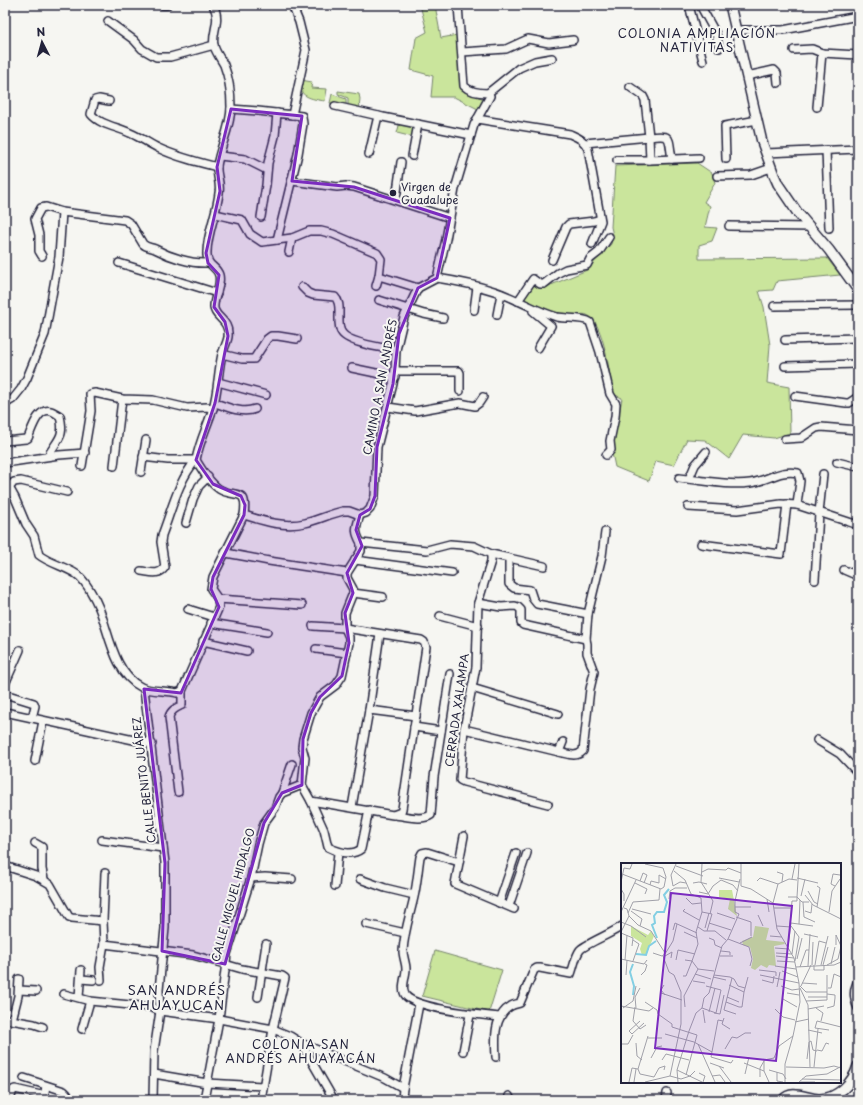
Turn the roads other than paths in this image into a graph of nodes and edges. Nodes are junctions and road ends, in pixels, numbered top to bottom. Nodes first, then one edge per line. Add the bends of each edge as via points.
1 (162, 5) edge
2 (167, 5) edge
3 (213, 5) edge
4 (458, 5) edge
5 (689, 5) edge
6 (700, 5) edge
7 (730, 5) edge
8 (295, 6) edge
9 (858, 16) edge
10 (108, 21) dead end
11 (736, 30) junction
12 (573, 40) dead end
13 (214, 45) junction
14 (719, 48) dead end
15 (794, 50) dead end
16 (462, 52) junction
17 (822, 53) junction
18 (858, 55) edge
19 (552, 58) dead end
20 (703, 61) dead end
21 (746, 76) junction
22 (778, 83) dead end
23 (630, 87) dead end
24 (488, 93) junction
25 (109, 101) dead end
26 (335, 106) dead end
27 (817, 107) dead end
28 (231, 109) junction
29 (278, 113) junction
30 (292, 115) junction
31 (378, 116) junction
32 (477, 119) junction
33 (757, 120) junction
34 (418, 124) junction
35 (471, 134) junction
36 (649, 137) junction
37 (585, 143) junction
38 (858, 149) edge
39 (826, 150) junction
40 (766, 153) junction
41 (369, 154) dead end
42 (220, 156) junction
43 (412, 156) dead end
44 (699, 158) dead end
45 (672, 159) junction
46 (726, 159) dead end
47 (617, 160) dead end
48 (650, 160) junction
49 (401, 162) dead end
50 (217, 167) junction
51 (771, 168) junction
52 (267, 170) junction
53 (717, 176) dead end
54 (292, 181) junction
55 (396, 199) junction
56 (62, 212) junction
57 (216, 214) junction
58 (261, 217) dead end
59 (450, 218) junction
60 (600, 219) junction
61 (729, 226) dead end
62 (810, 227) junction
63 (829, 228) dead end
64 (609, 237) dead end
65 (292, 238) junction
66 (277, 240) junction
67 (592, 244) dead end
68 (289, 252) dead end
69 (42, 256) dead end
70 (552, 260) dead end
71 (119, 263) dead end
72 (208, 263) junction
73 (380, 276) junction
74 (437, 278) junction
75 (376, 286) dead end
76 (477, 287) junction
77 (302, 288) dead end
78 (418, 288) junction
79 (858, 290) edge
80 (217, 293) junction
81 (501, 294) junction
82 (379, 300) dead end
83 (518, 301) junction
84 (858, 305) edge
85 (774, 306) dead end
86 (528, 307) junction
87 (407, 309) junction
88 (474, 310) dead end
89 (497, 315) dead end
90 (443, 318) dead end
91 (858, 338) edge
92 (297, 339) dead end
93 (784, 340) dead end
94 (538, 348) dead end
95 (396, 350) junction
96 (222, 354) junction
97 (858, 364) edge
98 (785, 366) dead end
99 (352, 368) dead end
100 (395, 374) junction
101 (218, 382) junction
102 (460, 391) dead end
103 (266, 395) dead end
104 (796, 396) dead end
105 (483, 397) dead end
106 (858, 398) edge
107 (122, 399) junction
108 (5, 404) edge
109 (214, 406) junction
110 (388, 407) junction
111 (255, 410) dead end
112 (858, 430) edge
113 (785, 439) dead end
114 (146, 440) dead end
115 (5, 441) edge
116 (706, 452) dead end
117 (85, 453) junction
118 (606, 455) dead end
119 (48, 456) junction
120 (143, 457) junction
121 (196, 460) junction
122 (837, 462) dead end
123 (5, 463) edge
124 (82, 466) dead end
125 (114, 466) dead end
126 (858, 467) edge
127 (141, 472) dead end
128 (823, 474) dead end
129 (208, 477) junction
130 (679, 478) dead end
131 (689, 479) junction
132 (5, 480) edge
133 (9, 488) junction
134 (67, 492) dead end
135 (787, 504) junction
136 (797, 505) junction
137 (688, 507) dead end
138 (819, 513) junction
139 (244, 515) junction
140 (360, 515) junction
141 (186, 523) dead end
142 (858, 526) edge
143 (605, 532) dead end
144 (361, 543) junction
145 (701, 544) dead end
146 (226, 552) junction
147 (491, 554) junction
148 (509, 558) junction
149 (354, 560) junction
150 (544, 566) dead end
151 (844, 570) dead end
152 (141, 571) dead end
153 (347, 573) junction
154 (452, 573) dead end
155 (858, 576) edge
156 (815, 580) dead end
157 (353, 593) junction
158 (383, 596) dead end
159 (218, 599) junction
160 (478, 603) junction
161 (302, 605) dead end
162 (188, 609) dead end
163 (588, 614) junction
164 (440, 616) dead end
165 (213, 620) junction
166 (313, 626) dead end
167 (478, 626) junction
168 (345, 628) junction
169 (267, 632) dead end
170 (380, 634) junction
171 (586, 639) junction
172 (203, 642) junction
173 (316, 649) dead end
174 (20, 650) dead end
175 (247, 651) dead end
176 (347, 653) junction
177 (450, 674) dead end
178 (5, 684) edge
179 (472, 688) junction
180 (144, 689) junction
181 (182, 691) junction
182 (5, 694) edge
183 (369, 710) junction
184 (5, 712) edge
185 (558, 714) dead end
186 (416, 716) junction
187 (32, 718) junction
188 (44, 721) junction
189 (414, 727) junction
190 (464, 729) junction
191 (441, 731) junction
192 (817, 740) dead end
193 (563, 742) dead end
194 (152, 744) junction
195 (559, 752) junction
196 (35, 761) dead end
197 (292, 764) dead end
198 (858, 773) edge
199 (302, 785) junction
200 (178, 792) dead end
201 (282, 793) junction
202 (310, 801) junction
203 (548, 804) dead end
204 (352, 807) junction
205 (369, 810) junction
206 (393, 814) junction
207 (464, 836) dead end
208 (102, 840) dead end
209 (35, 843) dead end
210 (163, 848) junction
211 (338, 852) junction
212 (516, 853) dead end
213 (528, 854) dead end
214 (459, 862) junction
215 (5, 866) edge
216 (105, 873) dead end
217 (251, 878) junction
218 (44, 879) junction
219 (292, 879) dead end
220 (360, 879) dead end
221 (335, 886) dead end
222 (414, 895) junction
223 (499, 903) junction
224 (103, 921) junction
225 (366, 924) dead end
226 (621, 927) edge
227 (405, 933) junction
228 (104, 944) junction
229 (266, 944) dead end
230 (162, 951) junction
231 (226, 964) junction
232 (81, 970) dead end
233 (262, 972) junction
234 (19, 979) dead end
235 (81, 979) junction
236 (93, 980) dead end
237 (101, 980) dead end
238 (858, 981) edge
239 (19, 990) junction
240 (36, 991) dead end
241 (64, 994) dead end
242 (79, 997) junction
243 (258, 997) dead end
244 (90, 1000) junction
245 (419, 1004) junction
246 (858, 1008) edge
247 (160, 1011) junction
248 (470, 1015) junction
249 (500, 1017) junction
250 (219, 1019) junction
251 (8, 1020) edge
252 (43, 1027) dead end
253 (82, 1029) dead end
254 (273, 1029) junction
255 (301, 1043) junction
256 (464, 1051) dead end
257 (496, 1056) dead end
258 (858, 1066) edge
259 (154, 1074) junction
260 (24, 1078) dead end
261 (207, 1083) junction
262 (46, 1086) junction
263 (263, 1086) junction
264 (403, 1088) junction
265 (10, 1100) edge
266 (71, 1100) edge
267 (153, 1100) edge
268 (204, 1100) edge
269 (261, 1100) edge
270 (334, 1100) edge
271 (402, 1100) edge
272 (783, 1100) edge

1 - 2 street
3 - 13 street via 217,13
4 - 16 street
5 - 20 street
6 - 14 street via 716,34
7 - 11 main road
8 - 30 street via 306,50
9 - 11 street via 783,30
10 - 13 street via 156,57 170,57
11 - 21 main road
12 - 16 street via 549,43 528,39 506,49
13 - 28 street via 226,72
15 - 17 street via 812,49
16 - 24 street via 464,86 466,89
17 - 18 street
17 - 27 street
19 - 24 street via 534,61 519,68
21 - 22 street via 774,70
21 - 33 main road
23 - 36 street via 645,100
24 - 32 street via 490,96
25 - 50 street via 95,100 91,111 93,117 130,132 179,157
26 - 31 street
28 - 29 street
28 - 42 street
29 - 30 street
29 - 52 street
30 - 54 street via 302,116 302,130
31 - 34 street
31 - 41 street
32 - 35 street
32 - 37 street via 570,134
33 - 40 main road
33 - 46 street via 725,126
34 - 35 street
34 - 43 street
35 - 59 street via 454,189
36 - 37 street
36 - 45 street via 667,137
36 - 48 street
37 - 60 street
38 - 39 street
39 - 40 street
39 - 63 street
40 - 51 main road
42 - 50 street
42 - 52 street via 245,159
44 - 45 street
45 - 48 street
47 - 48 street
49 - 55 street
50 - 57 street via 220,191
51 - 53 street via 751,175
51 - 62 main road via 778,184
52 - 58 street
54 - 55 street via 337,188 354,187
54 - 66 street
55 - 59 street
56 - 69 street via 43,207 35,218 40,235 39,251
56 - 72 street via 125,220 132,224 146,247 194,262
56 - 108 street via 59,257 45,334 24,384 13,399
57 - 66 street via 242,220 250,234 262,242
57 - 72 street via 206,253
59 - 74 street
60 - 67 street
60 - 70 street via 569,224
61 - 62 street
62 - 79 main road
64 - 83 street via 600,252 590,259 587,265 558,273 544,284 533,280
65 - 66 street
65 - 68 street
65 - 73 street via 315,230 345,239 377,253 381,259
71 - 80 street
72 - 80 street via 219,275
73 - 75 street
73 - 78 street
74 - 76 street
74 - 78 street
76 - 81 street
76 - 88 street
77 - 95 street via 308,294 337,299 339,323 344,335 365,344
78 - 87 street, CAMINO A SAN ANDRÉS
80 - 96 street via 215,311 225,322 228,330
81 - 83 street
81 - 89 street
82 - 87 street
83 - 86 street
84 - 85 street
86 - 94 street via 550,326
86 - 118 street via 559,317 587,320 593,326 610,394 616,404 611,450
87 - 90 street
87 - 95 street, CAMINO A SAN ANDRÉS
91 - 93 street
92 - 96 street via 271,336 256,358 251,360
95 - 100 street, CAMINO A SAN ANDRÉS
96 - 101 street
97 - 98 street
99 - 100 street
100 - 102 street via 459,371
100 - 110 street, CAMINO A SAN ANDRÉS
101 - 103 street
101 - 109 street
104 - 106 street via 846,403
105 - 110 street via 476,406 460,404 415,411
107 - 109 street via 153,400 187,408
107 - 117 street via 90,394 91,411
107 - 125 street
109 - 111 street via 249,412
109 - 121 street
110 - 140 street, CAMINO A SAN ANDRÉS via 377,447 373,502 366,513
112 - 113 street via 821,427 801,438
114 - 120 street
115 - 119 street via 28,438 41,413 51,411 60,416 62,435
116 - 131 street via 695,465
117 - 119 street
117 - 124 street
119 - 123 street
120 - 121 street
120 - 127 street
121 - 129 street
121 - 152 street via 178,488 162,535 165,567 156,574
122 - 126 street
128 - 138 street
129 - 139 street via 219,488 244,499
129 - 141 street via 199,486
130 - 131 street
131 - 136 street via 750,483 781,473 798,473 800,481
132 - 133 street
133 - 134 street via 14,482 21,481
133 - 180 street via 34,536 39,555 80,576 99,607 121,667 133,683
135 - 136 street
135 - 137 street via 737,510
135 - 145 street via 781,554
136 - 138 street
138 - 142 street
138 - 156 street
139 - 140 street via 287,525 303,524 343,511
139 - 146 street
140 - 144 street via 356,535
143 - 163 street
144 - 147 street via 427,550 450,544 474,546
144 - 149 street via 361,551
146 - 153 street
146 - 159 street via 211,584 212,592
147 - 148 street
147 - 160 street, CERRADA XALAMPA
148 - 150 street
148 - 163 street via 508,578 511,586 530,590 537,604
149 - 153 street
149 - 154 street
151 - 155 street
153 - 157 street
157 - 158 street
157 - 168 street via 345,613
159 - 161 street
159 - 165 street
160 - 167 street, CERRADA XALAMPA
160 - 171 street via 501,607 515,606 521,610 523,625
162 - 165 street
163 - 171 street
164 - 167 street
165 - 169 street
165 - 172 street
166 - 168 street
167 - 179 street, CERRADA XALAMPA
168 - 170 street
168 - 176 street via 349,640
170 - 183 street
170 - 186 street via 424,642 426,647
171 - 195 street via 587,653 594,672 583,751 574,756
172 - 175 street
172 - 181 street
173 - 176 street
174 - 178 street
176 - 199 street via 340,680 320,697 303,738 305,758
177 - 191 street
179 - 185 street
179 - 190 street, CERRADA XALAMPA
180 - 181 street via 177,693
180 - 194 street, CALLE BENITO JUÁREZ
181 - 200 street via 182,705 174,709 169,717
182 - 187 street via 34,703 36,706
183 - 186 street
183 - 204 street
184 - 187 street
186 - 189 street
187 - 188 street
188 - 194 street
188 - 196 street
189 - 191 street
189 - 206 street via 402,809 401,812
190 - 195 street
190 - 203 street, CERRADA XALAMPA via 460,780
191 - 206 street via 431,815 421,818
192 - 198 street via 840,754
193 - 195 street
194 - 210 street, CALLE BENITO JUÁREZ
197 - 201 street, CALLE MIGUEL HIDALGO
199 - 201 street
199 - 202 street
201 - 217 street, CALLE MIGUEL HIDALGO via 264,823
202 - 204 street
202 - 211 street via 324,830 328,847
204 - 205 street
205 - 206 street
205 - 211 street via 362,849 355,852
207 - 214 street
208 - 210 street
209 - 218 street via 42,847
210 - 230 street, CALLE BENITO JUÁREZ via 165,916
211 - 221 street
212 - 223 street
213 - 223 street via 511,908
214 - 222 street via 427,852 422,853
214 - 223 street via 456,886
215 - 218 street
216 - 224 street
217 - 219 street
217 - 231 street, CALLE MIGUEL HIDALGO via 228,948
218 - 224 street via 50,884 69,917
220 - 222 street
222 - 227 street
224 - 228 street
225 - 227 street
226 - 249 street via 583,947 577,955 571,974 540,968 534,970 520,1002 510,1006
227 - 245 street via 403,952 406,971 403,990 406,997
228 - 230 street
228 - 237 street via 100,967
229 - 233 street
230 - 231 street via 193,955
230 - 247 street, CALLE BENITO JUÁREZ
231 - 233 street
231 - 250 street, CALLE MIGUEL HIDALGO
232 - 235 street
233 - 243 street
233 - 254 street via 285,978
234 - 239 street
235 - 236 street
235 - 242 street
238 - 246 street via 855,986 855,1002
239 - 240 street
239 - 251 street
241 - 242 street
242 - 244 street
244 - 247 street via 150,1007
244 - 253 street
245 - 248 street
245 - 264 street
247 - 250 street
247 - 259 street, CALLE BENITO JUÁREZ via 154,1051
248 - 249 street
248 - 256 street
249 - 257 street via 495,1032
250 - 254 street
250 - 261 street, CALLE MIGUEL HIDALGO
251 - 252 street
254 - 255 street
254 - 263 street
255 - 264 street
255 - 270 street
258 - 272 main road via 854,1077 834,1096 820,1099 797,1095
259 - 261 street
259 - 267 street, CALLE BENITO JUÁREZ
260 - 262 street
261 - 263 street
261 - 268 street, CALLE MIGUEL HIDALGO
262 - 265 street via 43,1094 37,1095 15,1089
262 - 266 street via 66,1092
263 - 269 street
264 - 271 street

